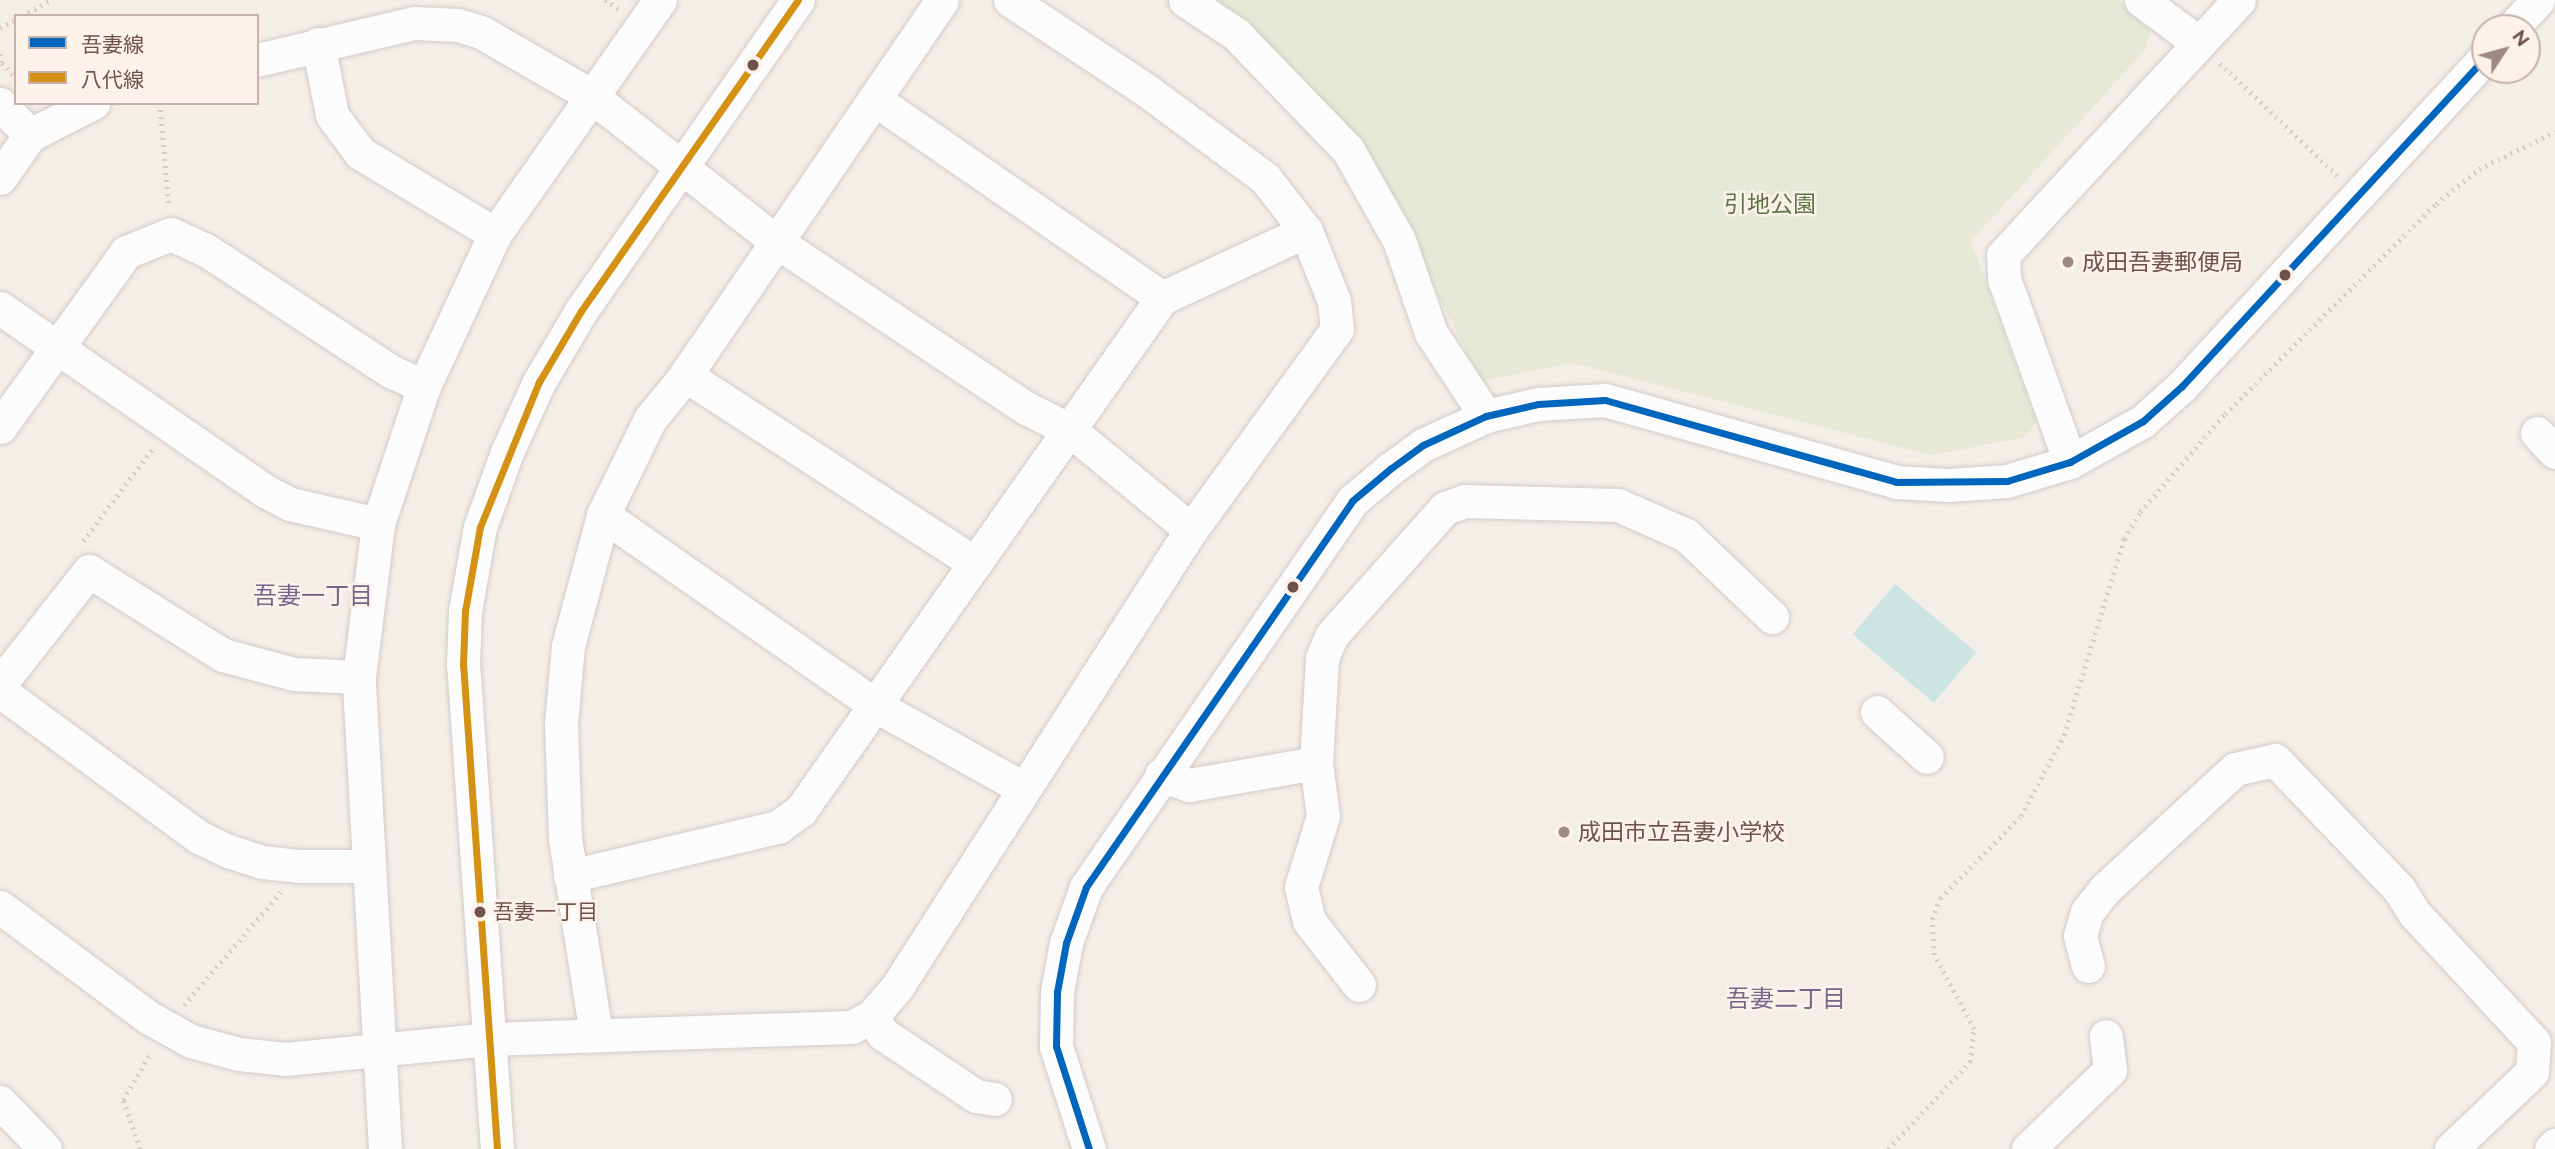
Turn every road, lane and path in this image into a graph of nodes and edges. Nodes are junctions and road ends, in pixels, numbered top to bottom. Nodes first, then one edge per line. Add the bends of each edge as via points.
1 (51, 0) edge
2 (660, 0) edge
3 (798, 0) edge
4 (942, 0) edge
5 (1010, 0) edge
6 (1185, 0) edge
7 (2141, 0) edge
8 (2239, 0) edge
9 (2538, 0) edge
10 (26, 14) edge
11 (2525, 14) edge
12 (2199, 43) junction
13 (318, 44) junction
14 (0, 54) edge
15 (259, 59) edge
16 (2471, 73) edge
17 (14, 75) edge
18 (590, 95) junction
19 (874, 99) junction
20 (0, 104) edge
21 (89, 105) edge
22 (160, 105) edge
23 (2555, 131) edge
24 (30, 135) junction
25 (680, 168) junction
26 (0, 178) edge
27 (2343, 181) dead end
28 (1306, 231) junction
29 (171, 234) junction
30 (495, 234) junction
31 (777, 242) junction
32 (1162, 298) junction
33 (0, 308) edge
34 (58, 348) junction
35 (685, 374) junction
36 (424, 386) junction
37 (1486, 416) junction
38 (0, 427) edge
39 (169, 427) junction
40 (1070, 430) junction
41 (2070, 462) junction
42 (603, 514) junction
43 (378, 524) junction
44 (1191, 530) junction
45 (75, 552) dead end
46 (975, 564) junction
47 (1772, 617) dead end
48 (359, 677) junction
49 (0, 684) edge
50 (0, 691) edge
51 (878, 707) junction
52 (1877, 712) dead end
53 (1927, 757) dead end
54 (1316, 763) junction
55 (1161, 775) junction
56 (1023, 788) junction
57 (304, 866) junction
58 (367, 866) junction
59 (570, 876) junction
60 (0, 907) edge
61 (2088, 966) dead end
62 (1359, 985) dead end
63 (872, 1016) junction
64 (166, 1027) junction
65 (597, 1034) junction
66 (2106, 1036) dead end
67 (488, 1039) junction
68 (376, 1047) junction
69 (995, 1099) dead end
70 (0, 1102) edge
71 (2555, 1145) edge
72 (45, 1149) edge
73 (140, 1149) edge
74 (384, 1149) edge
75 (497, 1149) edge
76 (1090, 1149) edge
77 (1888, 1149) edge
78 (2028, 1149) edge
79 (2451, 1149) edge
80 (2551, 1149) edge

1 - 10 path
2 - 18 street
3 - 25 street
4 - 19 street
5 - 28 street via 1146,90 1265,178
6 - 37 street via 1236,34 1348,150 1399,240 1432,333
7 - 12 street
8 - 12 street
9 - 11 street
12 - 27 path
12 - 41 street via 2004,255 2004,279
13 - 15 street
13 - 18 street via 414,23 458,25 481,32
13 - 30 street via 332,114 360,153
14 - 17 path
16 - 41 street via 2182,386 2143,421
18 - 25 street
18 - 30 street
19 - 31 street
19 - 32 street
20 - 24 street
21 - 24 street
22 - 29 path
23 - 77 path via 2479,169 2436,204 2225,414 2140,512 2124,539 2064,735 2021,816 1940,898 1932,919 1934,955 1974,1029 1970,1062
24 - 26 street
25 - 31 street
25 - 67 street via 539,382 492,489 470,571 463,665
28 - 32 street
28 - 44 street via 1334,301 1337,329
29 - 34 street via 126,252
29 - 36 street via 206,250 392,372
30 - 36 street
31 - 35 street
31 - 40 street via 1026,408
32 - 40 street
33 - 34 street
34 - 38 street
34 - 39 street
35 - 42 street via 650,419
35 - 46 street
36 - 43 street
37 - 41 street via 1538,404 1605,400 1896,482 2007,481
37 - 55 street via 1423,445 1352,501
39 - 43 street via 290,504
39 - 45 path
40 - 44 street
40 - 46 street
42 - 51 street
42 - 59 street via 568,646 561,724
43 - 48 street
44 - 56 street
46 - 51 street
47 - 54 street via 1686,535 1619,505 1465,501 1445,508 1332,635 1322,658
48 - 49 street via 294,674 223,655 89,571
48 - 58 street
50 - 57 street via 199,837 262,862
51 - 56 street
51 - 59 street via 801,810 778,827
52 - 53 street
54 - 55 street via 1189,786
54 - 62 street via 1323,816 1301,887 1309,922
55 - 76 street via 1086,887 1066,943 1057,992 1056,1046
56 - 63 street via 897,987
57 - 58 street
57 - 64 path
58 - 68 street
59 - 65 street
60 - 64 street via 97,983
61 - 79 street via 2080,936 2088,912 2104,890 2235,769 2274,761 2399,889 2414,913 2534,1042 2532,1072
63 - 65 street via 852,1027
63 - 69 street via 883,1034 976,1096
64 - 68 street via 191,1041 239,1054 285,1059
64 - 73 path via 123,1100
65 - 67 street
66 - 78 street via 2110,1070
67 - 68 street
67 - 75 street
68 - 74 street
70 - 72 street
71 - 80 street

